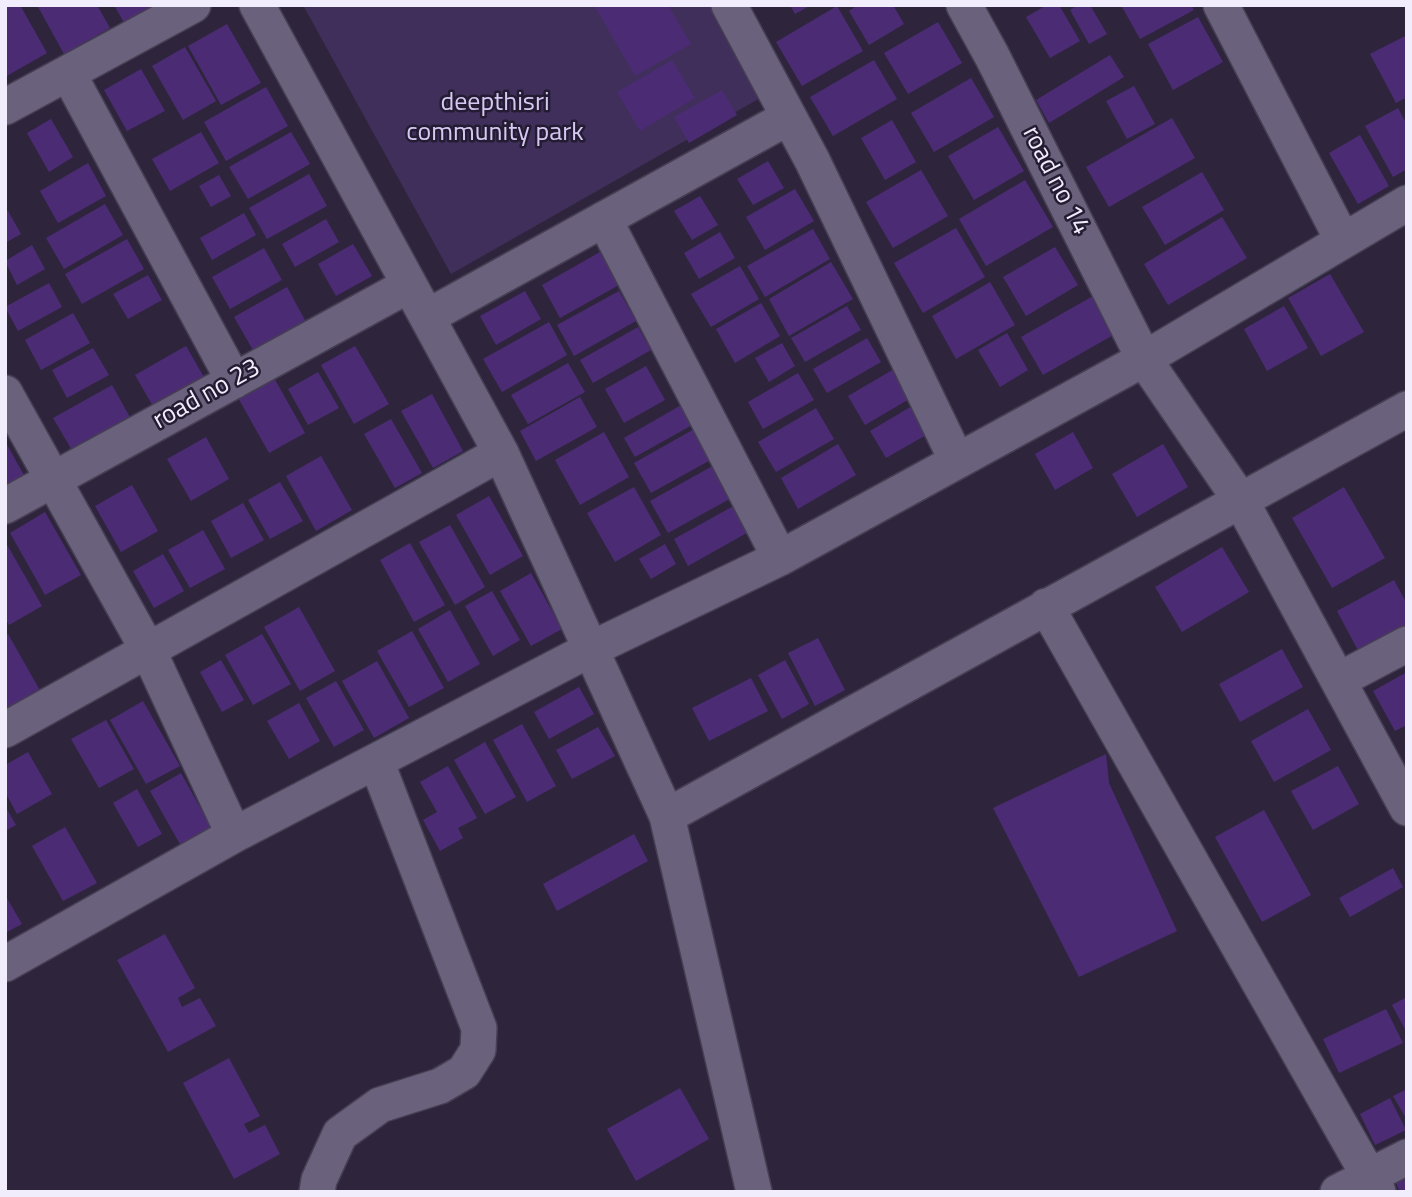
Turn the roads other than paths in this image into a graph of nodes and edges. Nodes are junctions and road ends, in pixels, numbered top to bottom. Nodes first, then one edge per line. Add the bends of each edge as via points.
1 (193, 5) edge
2 (257, 5) edge
3 (729, 5) edge
4 (964, 5) edge
5 (1221, 5) edge
6 (68, 73) junction
7 (5, 107) edge
8 (789, 117) junction
9 (1407, 203) edge
10 (604, 219) junction
11 (1343, 241) junction
12 (409, 285) junction
13 (427, 317) junction
14 (1144, 359) junction
15 (234, 381) junction
16 (5, 393) edge
17 (1407, 409) edge
18 (501, 453) junction
19 (957, 461) junction
20 (53, 480) junction
21 (1241, 501) junction
22 (5, 506) edge
23 (780, 558) junction
24 (1046, 606) junction
25 (1407, 644) edge
26 (591, 649) junction
27 (148, 650) junction
28 (1339, 680) junction
29 (5, 730) edge
30 (376, 761) junction
31 (1407, 808) edge
32 (667, 816) junction
33 (234, 835) junction
34 (5, 964) edge
35 (1407, 1157) edge
36 (1373, 1183) edge
37 (317, 1192) edge
38 (754, 1192) edge
39 (1338, 1192) edge

1 - 6 street
2 - 12 street
3 - 8 street
4 - 14 street, road no 14
5 - 11 street
6 - 7 street
6 - 15 street
8 - 10 street
8 - 19 street
9 - 11 street
10 - 13 street
10 - 23 street
11 - 14 street
12 - 13 street
12 - 15 street, road no 23
13 - 18 street
14 - 19 street
14 - 21 street, road no 14
15 - 20 street, road no 23
16 - 20 street
17 - 21 street
18 - 26 street
18 - 27 street
19 - 23 street
20 - 22 street, road no 23
20 - 27 street
21 - 24 street
21 - 28 street, road no 14
23 - 26 street
24 - 32 street
24 - 36 street
25 - 28 street
26 - 30 street
26 - 32 street
27 - 29 street
27 - 33 street
28 - 31 street, road no 14
30 - 33 street
30 - 37 street via 479,1028 478,1050 464,1072 440,1086 380,1105 340,1134
32 - 38 street
33 - 34 street
35 - 36 street
36 - 39 street

